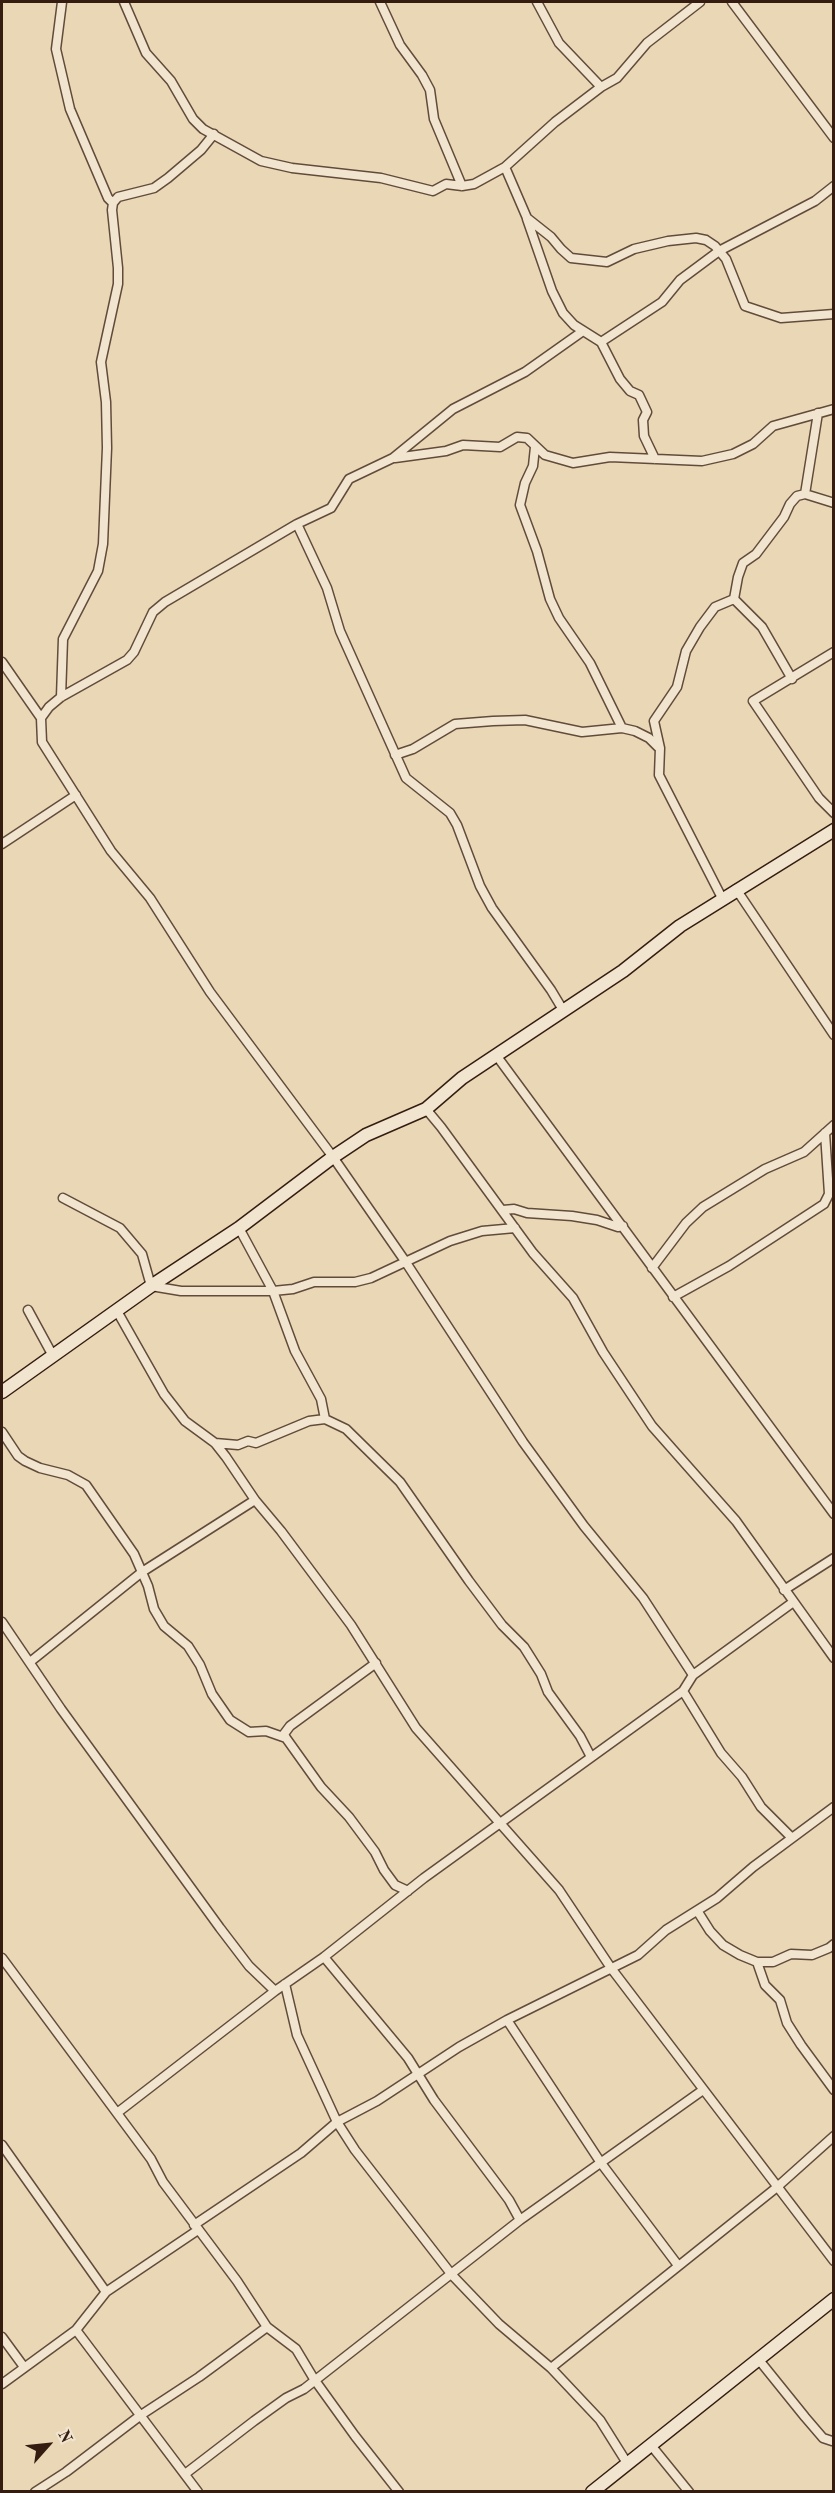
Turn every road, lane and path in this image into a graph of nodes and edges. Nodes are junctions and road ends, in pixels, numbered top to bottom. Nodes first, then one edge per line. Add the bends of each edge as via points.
1 (62, 2) edge
2 (124, 2) edge
3 (380, 2) edge
4 (537, 2) edge
5 (700, 2) edge
6 (732, 2) edge
7 (601, 87) junction
8 (214, 134) junction
9 (834, 138) edge
10 (505, 167) junction
11 (462, 186) junction
12 (834, 186) edge
13 (113, 203) junction
14 (527, 218) junction
15 (719, 251) junction
16 (834, 314) edge
17 (583, 331) junction
18 (601, 342) junction
19 (834, 408) edge
20 (818, 413) junction
21 (535, 447) junction
22 (393, 458) junction
23 (655, 459) junction
24 (805, 494) junction
25 (834, 503) edge
26 (297, 524) junction
27 (734, 599) junction
28 (834, 652) edge
29 (2, 662) edge
30 (792, 679) junction
31 (62, 697) junction
32 (41, 718) junction
33 (622, 728) junction
34 (660, 748) junction
35 (395, 755) junction
36 (76, 795) junction
37 (834, 813) edge
38 (834, 830) edge
39 (2, 844) edge
40 (736, 889) junction
41 (722, 898) junction
42 (563, 1010) junction
43 (834, 1035) edge
44 (496, 1055) junction
45 (426, 1109) junction
46 (834, 1125) edge
47 (825, 1133) junction
48 (333, 1157) junction
49 (63, 1198) dead end
50 (503, 1210) junction
51 (623, 1226) junction
52 (239, 1228) junction
53 (515, 1228) junction
54 (405, 1261) junction
55 (652, 1268) junction
56 (151, 1286) junction
57 (273, 1291) junction
58 (673, 1297) junction
59 (28, 1310) dead end
60 (117, 1311) junction
61 (53, 1356) junction
62 (2, 1392) edge
63 (325, 1419) junction
64 (2, 1432) edge
65 (214, 1443) junction
66 (255, 1500) junction
67 (834, 1514) edge
68 (834, 1558) edge
69 (142, 1572) junction
70 (784, 1590) junction
71 (792, 1603) junction
72 (2, 1622) edge
73 (834, 1658) edge
74 (30, 1662) junction
75 (376, 1664) junction
76 (693, 1675) junction
77 (683, 1691) junction
78 (286, 1738) junction
79 (591, 1757) junction
80 (833, 1808) edge
81 (500, 1824) junction
82 (792, 1838) junction
83 (408, 1891) junction
84 (698, 1912) junction
85 (834, 1944) edge
86 (324, 1957) junction
87 (3, 1962) edge
88 (757, 1962) junction
89 (610, 1968) junction
90 (285, 1984) junction
91 (275, 1991) junction
92 (507, 2019) junction
93 (418, 2075) junction
94 (703, 2090) junction
95 (834, 2090) edge
96 (117, 2113) junction
97 (337, 2122) junction
98 (834, 2136) edge
99 (2, 2145) edge
100 (602, 2163) junction
101 (776, 2188) junction
102 (520, 2220) junction
103 (196, 2227) junction
104 (834, 2261) edge
105 (677, 2264) junction
106 (452, 2275) junction
107 (106, 2292) junction
108 (834, 2299) edge
109 (267, 2326) junction
110 (76, 2330) junction
111 (2, 2337) edge
112 (759, 2360) junction
113 (24, 2367) junction
114 (550, 2368) junction
115 (314, 2379) junction
116 (2, 2384) edge
117 (141, 2415) junction
118 (832, 2441) dead end
119 (650, 2444) junction
120 (627, 2463) junction
121 (185, 2474) junction
122 (35, 2492) edge
123 (198, 2492) edge
124 (399, 2492) edge
125 (592, 2492) edge
126 (689, 2492) edge

1 - 13 street via 56,49 70,109
2 - 8 street via 146,53 171,81 193,119
3 - 11 street via 400,45 430,90 434,119
4 - 7 street via 559,43
5 - 7 street via 647,43 617,78
6 - 9 street
7 - 10 street
8 - 11 street via 261,161 292,168 381,178 433,191 446,184
8 - 13 street via 201,150 154,188 118,197
10 - 11 street via 474,184
10 - 14 street
12 - 15 street via 815,201
13 - 31 street via 118,284 101,362 107,448 103,544 98,571 63,639
14 - 15 street via 572,258 584,261 607,262 634,249 682,238 706,240
14 - 17 street via 562,313
15 - 16 street via 746,306 781,318
15 - 18 street via 680,280 662,302
17 - 18 street
17 - 22 street via 525,372 453,409
18 - 23 street via 620,379 639,395 647,412 644,436
19 - 20 street
20 - 23 street via 773,426 753,444 733,454 688,462
20 - 24 street
21 - 22 street via 527,438 517,437 501,447 463,445
21 - 23 street via 545,455 573,463 610,457
21 - 33 street via 520,505 550,599 590,663
22 - 26 street via 349,479 331,508
24 - 25 street
24 - 27 street via 797,496 756,554 743,563
26 - 31 street via 165,602 153,612 127,660
26 - 35 street
27 - 30 street via 762,627
27 - 34 street via 715,607 686,651 677,687 654,721
28 - 30 street
29 - 32 street
30 - 37 street via 753,701 819,798
31 - 32 street
32 - 36 street via 42,742
33 - 34 street via 649,738
33 - 35 street via 582,732 525,720 467,722 455,724
34 - 41 street via 659,775
35 - 42 street via 406,778 450,813 492,908
36 - 39 street
36 - 48 street via 111,851 150,898 210,992
38 - 40 street
40 - 41 street
40 - 43 street
41 - 42 street
42 - 44 street
44 - 45 street
44 - 51 street
45 - 48 street via 366,1135
45 - 50 street
46 - 47 street
47 - 55 street via 804,1152 765,1169 703,1207
47 - 58 street via 829,1194 824,1204
48 - 52 street
48 - 54 street
49 - 56 street via 120,1228 142,1254
50 - 51 street via 572,1216
50 - 53 street
51 - 55 street
52 - 56 street
52 - 57 street
53 - 54 street via 482,1231 450,1240
53 - 70 street via 573,1298 652,1426 736,1521
54 - 57 street via 363,1280 314,1282
54 - 76 street via 523,1442 643,1598
55 - 58 street
56 - 57 street via 181,1292
56 - 60 street
57 - 63 street via 295,1351 321,1399
58 - 67 street
59 - 61 street
60 - 61 street
60 - 65 street via 164,1394 185,1421
61 - 62 street
63 - 65 street via 309,1421 256,1443
63 - 79 street via 346,1429 400,1482 502,1625 524,1647
64 - 69 street via 25,1461 86,1485 134,1554
65 - 66 street
66 - 69 street
66 - 75 street via 351,1624
68 - 70 street
69 - 74 street
69 - 78 street via 164,1626 188,1646 230,1720 249,1732 266,1731
70 - 71 street
71 - 73 street
71 - 76 street
72 - 74 street
74 - 91 street via 220,1928 249,1966
75 - 78 street via 290,1726 284,1734
75 - 81 street via 416,1728
76 - 77 street
77 - 79 street
77 - 82 street via 721,1754 761,1807
78 - 83 street via 375,1852 395,1885
79 - 81 street
80 - 82 street
81 - 83 street
81 - 89 street via 559,1890
82 - 84 street
83 - 86 street
84 - 88 street via 723,1945
84 - 89 street via 666,1930 638,1955
85 - 88 street via 812,1955 791,1954 773,1962
86 - 90 street
86 - 93 street
87 - 96 street
88 - 95 street via 765,1985 780,2000 801,2045
89 - 92 street
89 - 94 street
90 - 91 street
90 - 97 street via 297,2035
91 - 96 street
92 - 93 street
92 - 100 street
93 - 97 street
93 - 102 street
94 - 100 street
94 - 101 street
96 - 103 street
97 - 103 street via 301,2153
97 - 106 street
98 - 101 street
99 - 107 street
100 - 102 street
100 - 105 street
101 - 104 street
101 - 105 street
102 - 106 street
103 - 107 street
103 - 109 street
105 - 114 street
106 - 114 street via 499,2324
106 - 115 street
107 - 110 street
108 - 112 street
109 - 115 street via 296,2349
109 - 117 street
110 - 113 street
110 - 117 street
111 - 113 street
112 - 118 street via 805,2417 824,2438
112 - 119 street
113 - 116 street
114 - 120 street via 600,2420
115 - 121 street
115 - 124 street
117 - 121 street
117 - 122 street
119 - 120 street
119 - 126 street
120 - 125 street
121 - 123 street

